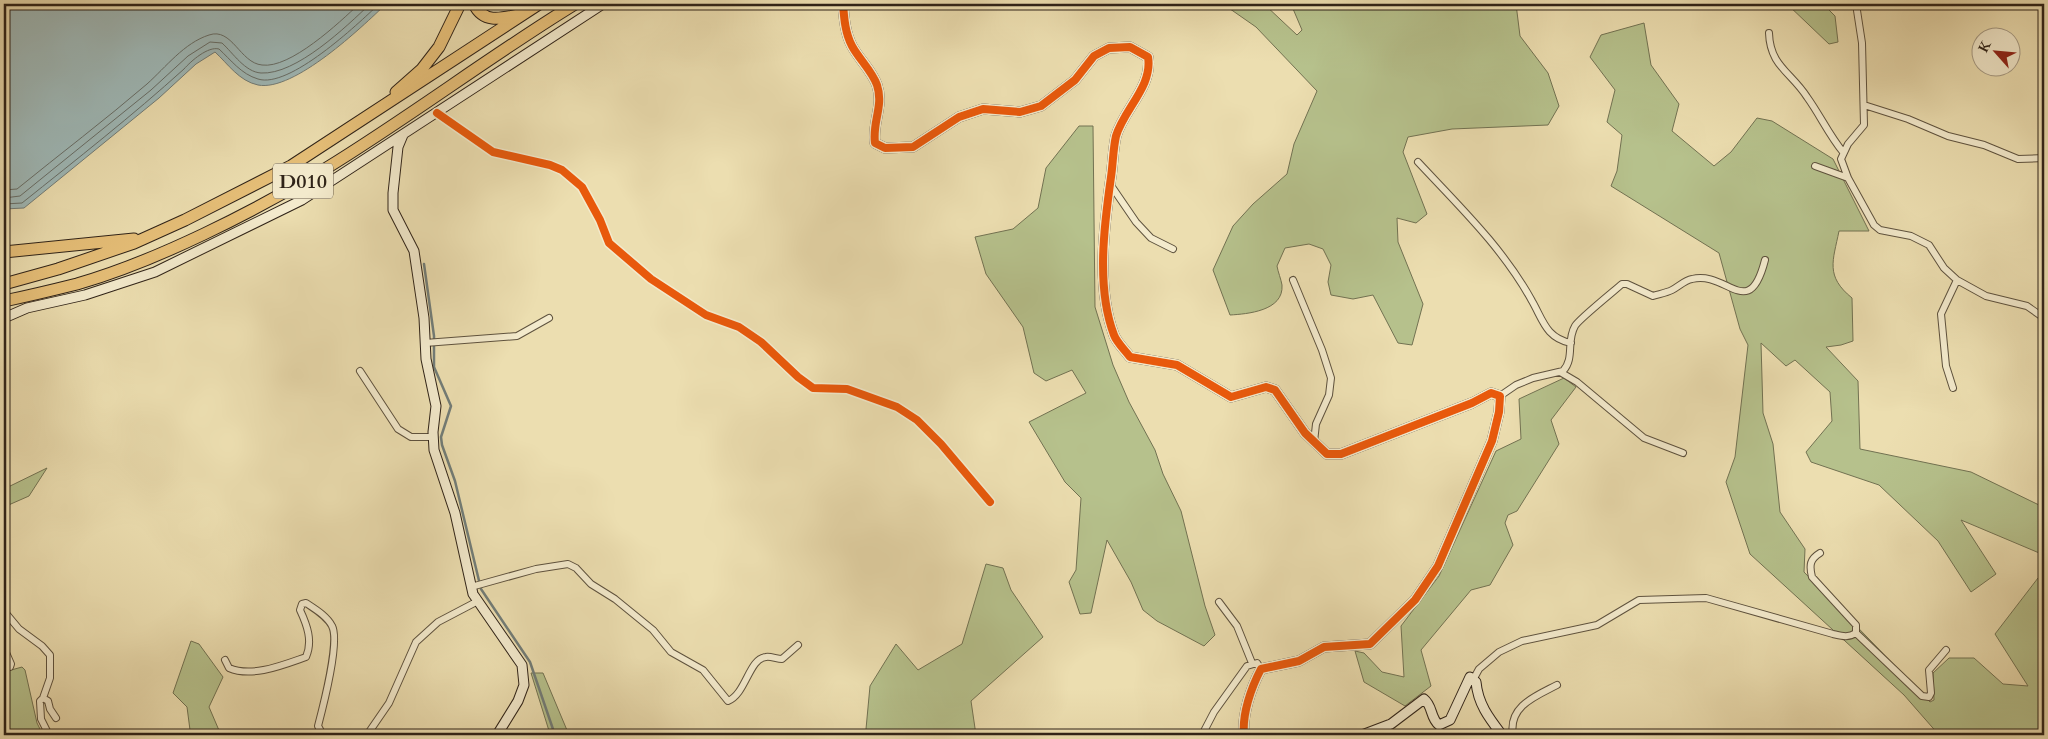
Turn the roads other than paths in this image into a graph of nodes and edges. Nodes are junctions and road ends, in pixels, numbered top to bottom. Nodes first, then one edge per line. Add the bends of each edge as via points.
1 (460, 4) edge
2 (474, 4) edge
3 (539, 4) edge
4 (574, 4) edge
5 (603, 4) edge
6 (844, 4) edge
7 (1856, 4) edge
8 (524, 14) junction
9 (1769, 32) dead end
10 (1864, 105) junction
11 (437, 113) junction
12 (370, 116) junction
13 (403, 135) junction
14 (1843, 152) junction
15 (2044, 158) edge
16 (1418, 162) dead end
17 (1815, 166) dead end
18 (1848, 178) junction
19 (1110, 184) junction
20 (146, 238) junction
21 (1172, 249) dead end
22 (4, 252) edge
23 (1765, 260) dead end
24 (1293, 280) dead end
25 (1957, 280) junction
26 (4, 284) edge
27 (4, 302) edge
28 (4, 318) edge
29 (548, 318) dead end
30 (2044, 318) edge
31 (425, 343) junction
32 (1571, 343) junction
33 (360, 371) dead end
34 (1560, 372) junction
35 (1953, 388) dead end
36 (1500, 396) junction
37 (433, 437) junction
38 (1314, 442) junction
39 (1683, 453) dead end
40 (990, 502) dead end
41 (1820, 553) dead end
42 (471, 587) junction
43 (478, 601) junction
44 (1219, 602) dead end
45 (4, 611) edge
46 (1856, 633) junction
47 (798, 645) dead end
48 (4, 648) edge
49 (1946, 650) dead end
50 (225, 660) dead end
51 (4, 662) edge
52 (1252, 663) junction
53 (1261, 670) junction
54 (1473, 680) junction
55 (1557, 685) dead end
56 (43, 698) junction
57 (56, 718) dead end
58 (49, 735) edge
59 (324, 735) edge
60 (367, 735) edge
61 (497, 735) edge
62 (1202, 735) edge
63 (1244, 735) edge
64 (1362, 735) edge
65 (1502, 735) edge
66 (1513, 735) edge

1 - 12 highway via 439,47 422,69
2 - 8 highway via 478,11 493,19
3 - 8 highway, D010
4 - 27 highway, D010 via 324,170 236,218 154,256 88,280
5 - 11 street
6 - 19 street via 844,21 851,44 876,84 881,103 873,131 875,142 885,148 913,146 959,117 983,109 1020,112 1041,106 1075,80 1094,56 1109,48 1130,48 1148,57 1150,67 1146,82 1127,110 1116,136
7 - 10 street via 1862,43
8 - 12 highway, D010
9 - 14 street via 1769,48 1774,58 1806,95
10 - 14 street via 1864,125
10 - 15 street via 2018,159
11 - 13 street
11 - 40 street via 493,152 550,164 562,170 582,187 609,242 651,279 706,315 739,327 813,388 847,390 897,406 941,444
12 - 20 highway, D010 via 291,166
13 - 28 street via 302,200 155,272 84,295 27,308
13 - 31 street via 398,147 393,210 414,251
14 - 18 street via 1841,159
16 - 32 street via 1500,251 1532,300 1546,330 1554,337
17 - 18 street
18 - 25 street via 1874,226 1911,236 1929,245 1944,268
19 - 21 street via 1151,238
19 - 38 street via 1103,253 1107,305 1115,337 1130,357 1177,365 1231,397 1266,387 1276,390
20 - 22 highway
20 - 26 highway, D010
23 - 32 street via 1761,276 1748,291 1737,292 1706,279 1692,278 1672,290 1653,296 1622,284 1575,325
24 - 38 street via 1331,378 1329,395 1316,424
25 - 30 street via 1986,296 2027,306
25 - 35 street via 1941,314 1946,366
29 - 31 street via 517,336
31 - 37 street via 436,406
32 - 34 street via 1568,366
33 - 37 street via 398,429 411,437
34 - 36 street via 1533,378
34 - 39 street via 1644,438
36 - 38 street via 1491,393 1456,410 1341,454 1327,454
36 - 53 street via 1492,442 1438,566 1415,600 1370,644 1324,647 1300,661
37 - 42 street via 434,450 455,513
41 - 46 street via 1813,557 1809,567 1812,577 1848,614 1856,625
42 - 43 street
42 - 47 street via 536,568 568,564 639,618 671,652 703,670 728,701 740,694 757,661 766,657 782,660
43 - 60 street via 438,622 416,642 389,703
43 - 61 street via 522,665 524,684 518,701
44 - 52 street via 1238,626
45 - 56 street via 19,629 50,655 50,678
46 - 49 street via 1922,696 1929,697 1929,670
46 - 54 street via 1845,637 1706,598 1638,600 1597,625 1522,641 1499,652 1479,669
48 - 51 street via 10,667
50 - 59 street via 229,668 238,672 306,658 310,648 300,610 306,602 318,611 332,627 334,636 318,726
52 - 53 street via 1257,663
52 - 62 street via 1214,712
53 - 63 street via 1251,691
54 - 64 street via 1470,677 1450,720 1439,725 1434,721 1430,703 1424,698 1391,724
54 - 65 street via 1487,714
55 - 66 street via 1532,697 1518,709
56 - 57 street via 48,701
56 - 58 street via 40,701 41,719

